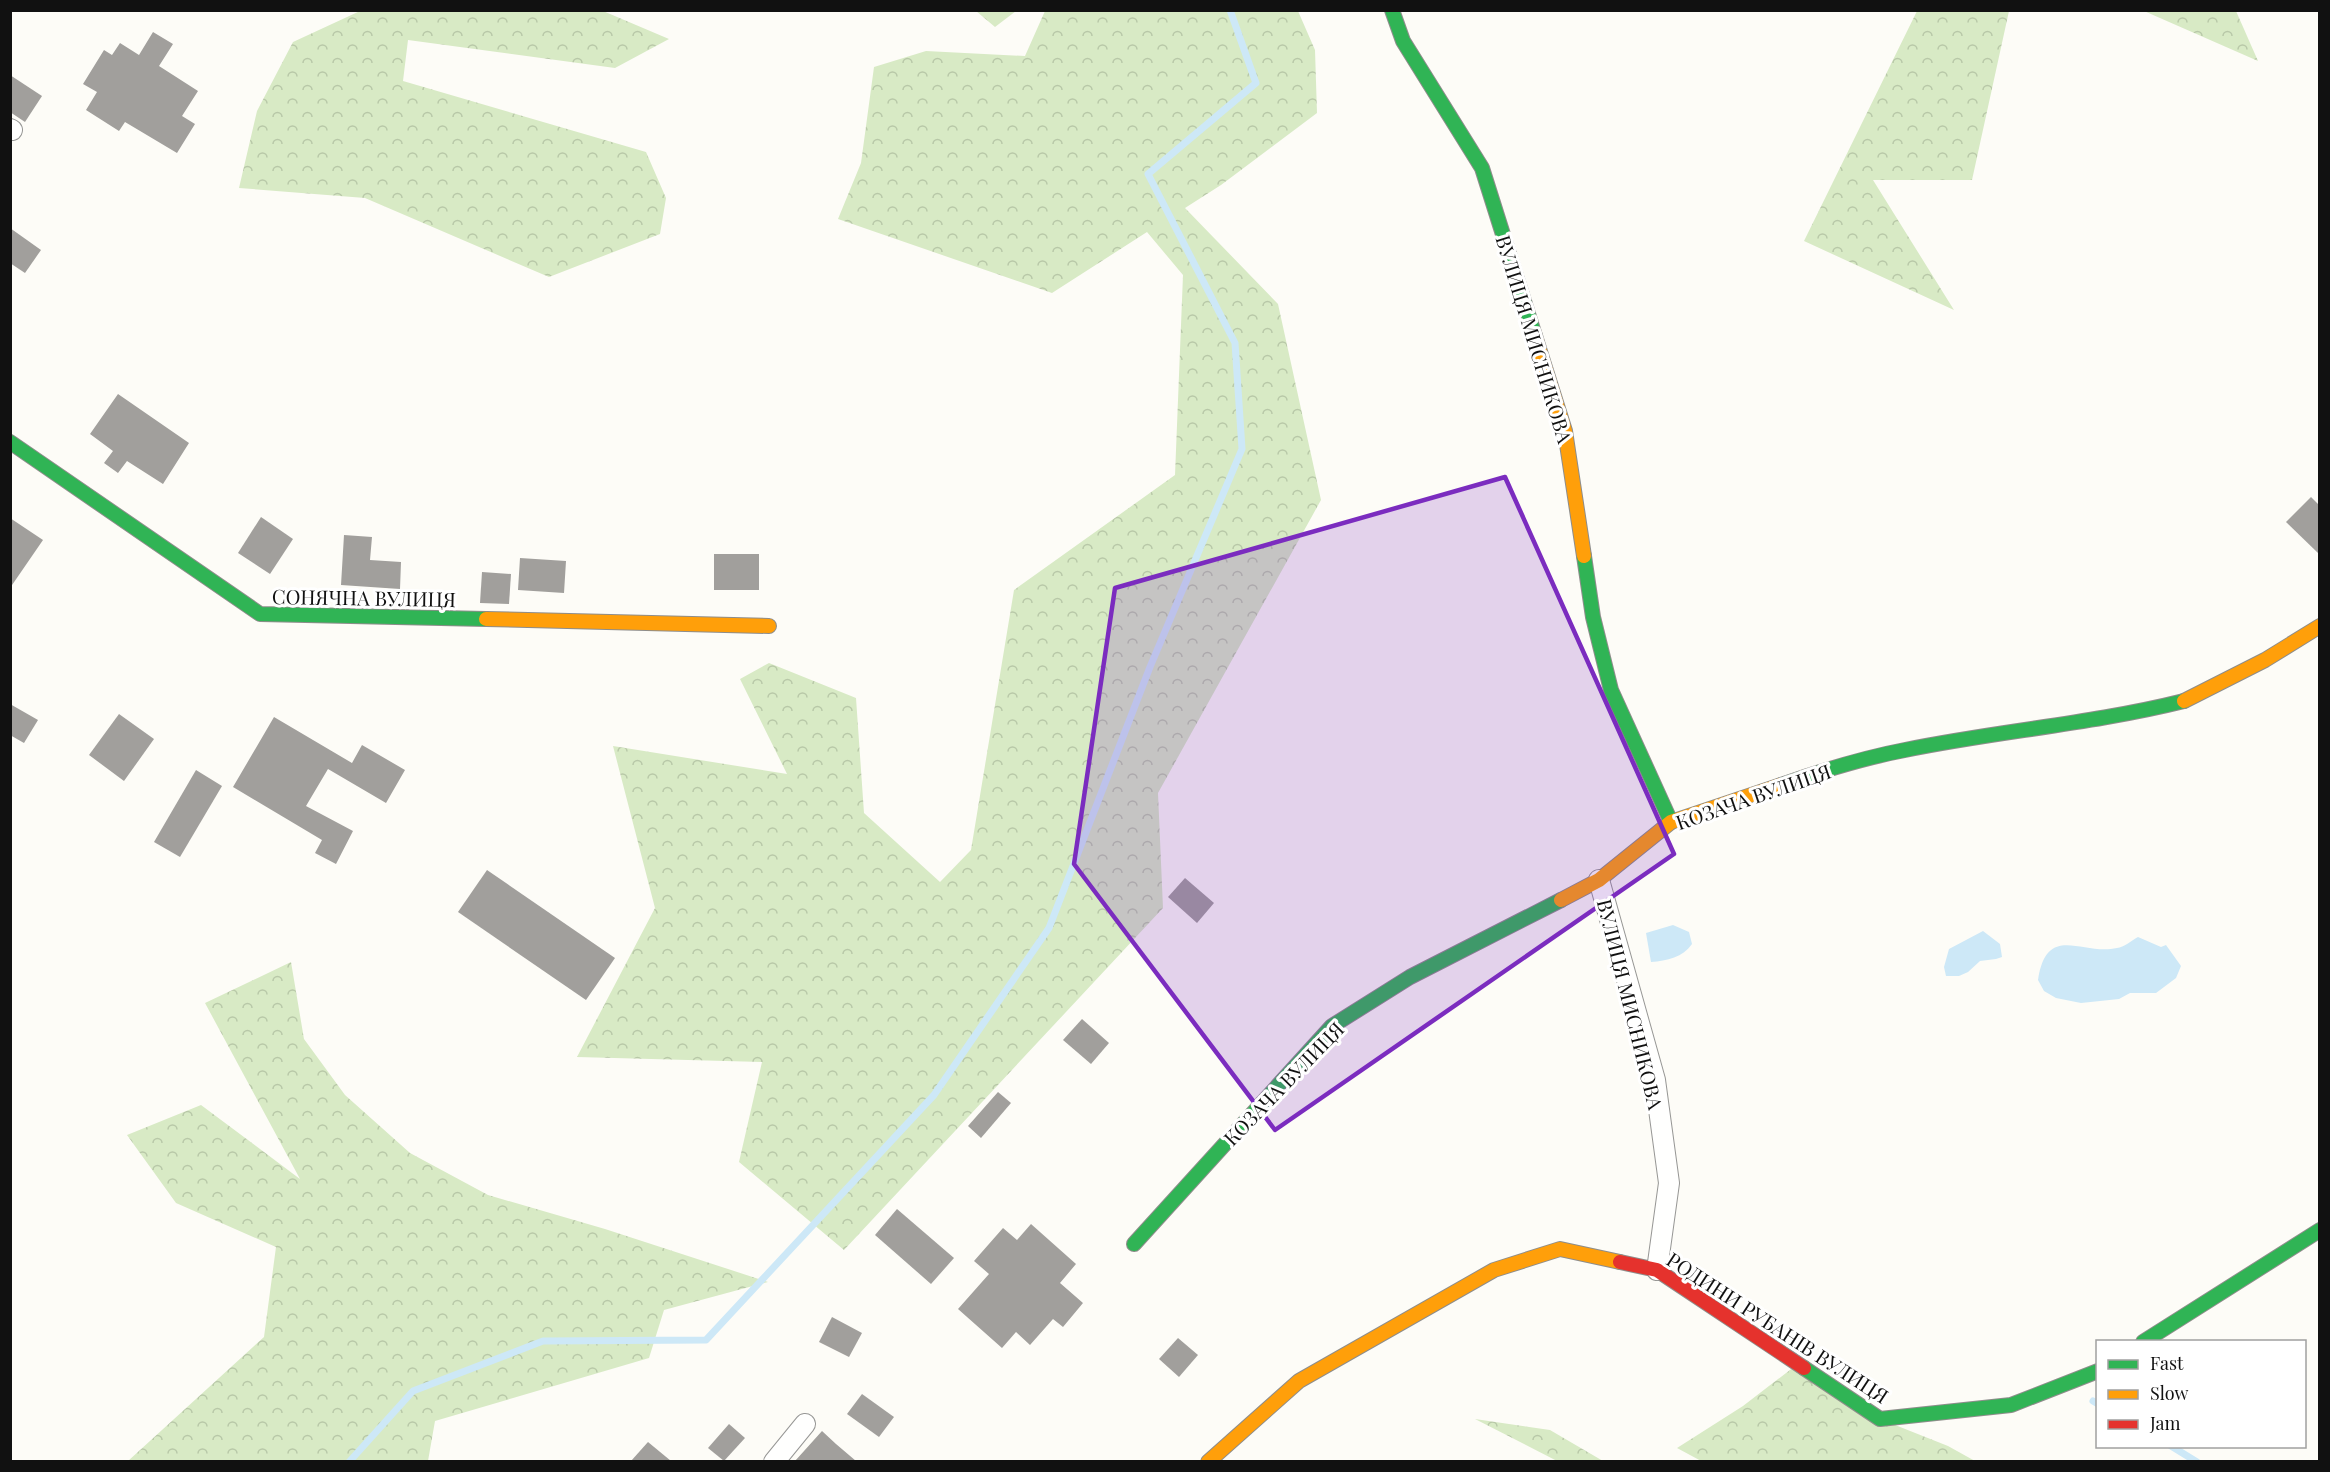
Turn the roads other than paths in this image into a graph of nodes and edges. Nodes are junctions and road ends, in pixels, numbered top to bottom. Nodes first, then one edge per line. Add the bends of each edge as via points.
1 (1392, 10) edge
2 (10, 442) edge
3 (769, 626) dead end
4 (2319, 626) edge
5 (1671, 822) junction
6 (1599, 880) junction
7 (2319, 1230) edge
8 (1134, 1244) dead end
9 (1657, 1270) junction
10 (2145, 1340) edge
11 (2096, 1371) edge
12 (805, 1424) dead end
13 (774, 1461) edge
14 (1208, 1461) edge

1 - 5 street, ВУЛИЦЯ МИСНИКОВА via 1403,41 1482,168 1565,431 1593,617 1611,690
2 - 3 street, СОНЯЧНА ВУЛИЦЯ via 260,614
4 - 5 street, КОЗАЧА ВУЛИЦЯ via 2265,660 2188,700 2140,712 1904,750 1819,772
5 - 6 street, КОЗАЧА ВУЛИЦЯ
6 - 8 street, КОЗАЧА ВУЛИЦЯ via 1410,977 1332,1026
6 - 9 street, ВУЛИЦЯ МИСНИКОВА via 1654,1080 1670,1183
7 - 10 street
9 - 11 street, РОДИНИ РУБАНІВ ВУЛИЦЯ via 1880,1419 2010,1405
9 - 14 street, РОДИНИ РУБАНІВ ВУЛИЦЯ via 1560,1249 1494,1270 1299,1382
12 - 13 street

